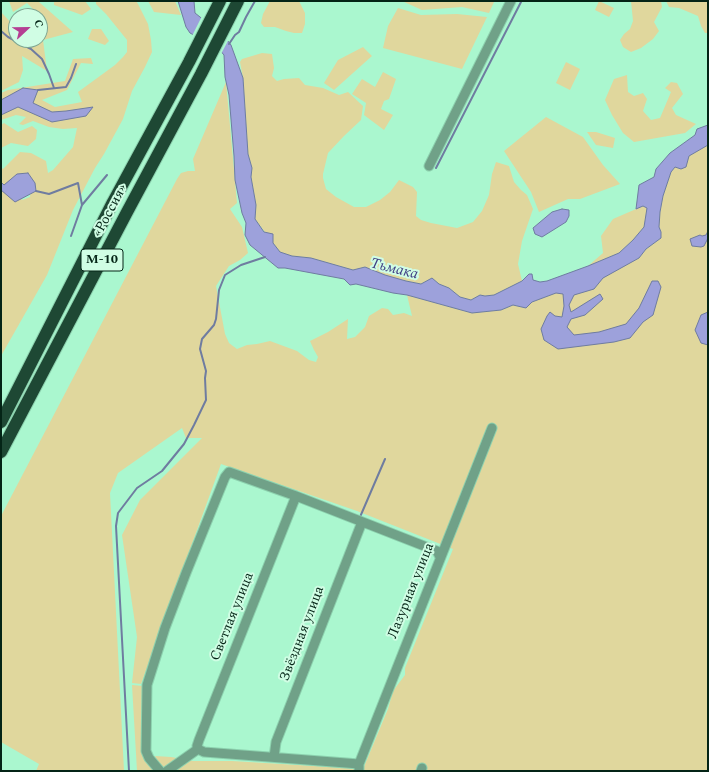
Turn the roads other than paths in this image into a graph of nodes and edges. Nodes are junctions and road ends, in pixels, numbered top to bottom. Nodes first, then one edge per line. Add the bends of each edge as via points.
1 (220, 1) edge
2 (238, 1) edge
3 (510, 1) edge
4 (429, 166) dead end
5 (1, 422) edge
6 (492, 428) dead end
7 (1, 452) edge
8 (296, 496) junction
9 (362, 522) junction
10 (440, 557) junction
11 (198, 749) junction
12 (274, 757) junction
13 (359, 768) edge
14 (160, 771) edge
15 (167, 771) edge

1 - 5 highway, «Россия» / М-10 via 113,202
2 - 7 highway, «Россия» / М-10
3 - 4 street
6 - 10 street, Лазурная улица
8 - 9 street
8 - 11 street, Светлая улица via 199,740
8 - 14 street via 229,472 225,477 165,628 147,685 146,751
9 - 10 street via 437,552
9 - 12 street, Звёздная улица via 276,742
10 - 13 street, Лазурная улица
11 - 12 street via 204,752
11 - 15 street
12 - 13 street

